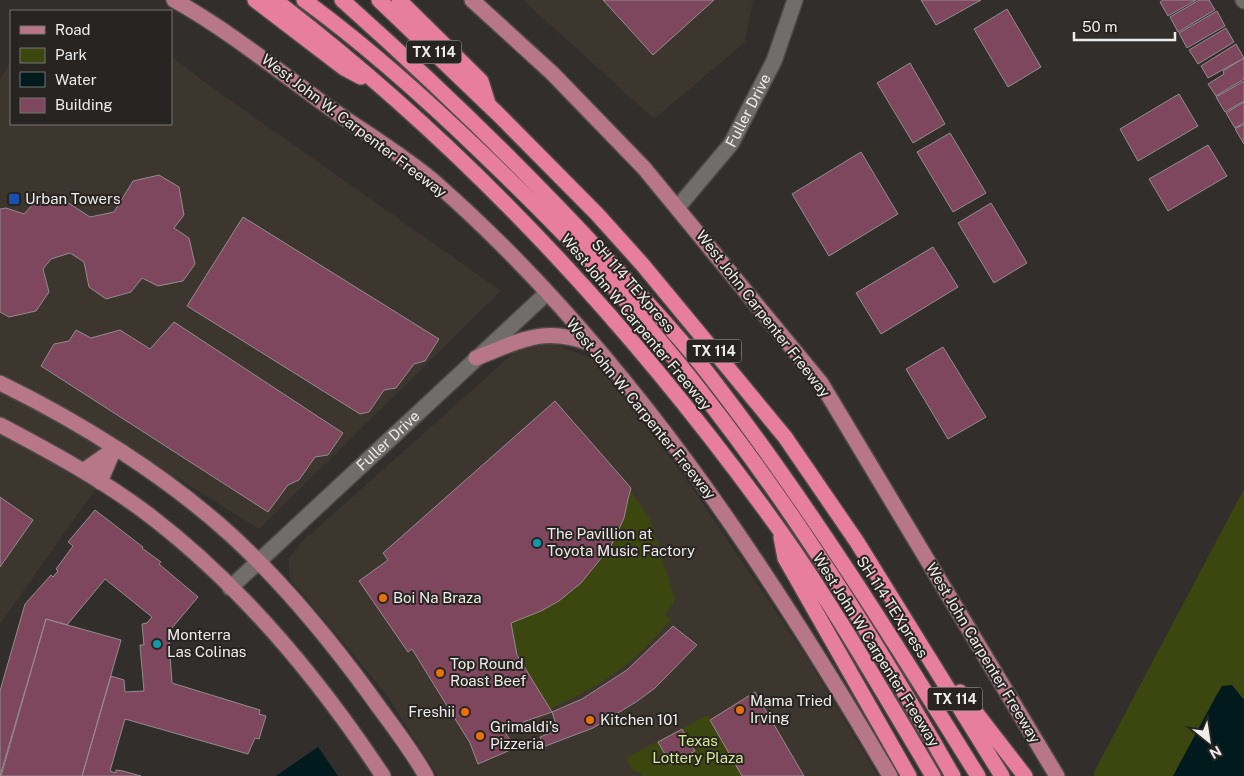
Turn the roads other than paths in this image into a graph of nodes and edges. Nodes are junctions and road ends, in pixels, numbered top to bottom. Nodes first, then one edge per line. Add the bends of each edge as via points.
1 (174, 0) edge
2 (255, 0) edge
3 (275, 0) edge
4 (304, 0) edge
5 (342, 0) edge
6 (379, 0) edge
7 (399, 0) edge
8 (472, 0) edge
9 (795, 0) edge
10 (379, 86) junction
11 (488, 105) junction
12 (678, 207) junction
13 (547, 293) junction
14 (591, 344) junction
15 (476, 358) junction
16 (0, 383) edge
17 (0, 425) edge
18 (114, 449) junction
19 (83, 471) junction
20 (100, 482) junction
21 (780, 530) junction
22 (257, 561) junction
23 (230, 588) junction
24 (907, 622) junction
25 (384, 776) edge
26 (426, 776) edge
27 (890, 776) edge
28 (908, 776) edge
29 (933, 776) edge
30 (953, 776) edge
31 (978, 776) edge
32 (1002, 776) edge
33 (1025, 776) edge
34 (1057, 776) edge

1 - 13 main road, West John W. Carpenter Freeway via 219,26 437,184
2 - 10 highway via 344,68
3 - 10 highway, West John W Carpenter Freeway
4 - 30 highway, SH 114 TEXpress via 440,113 540,209 626,301 698,388 804,533 911,702
5 - 31 highway, SH 114 TEXpress via 453,101 551,199 712,378 850,572
6 - 11 highway, TX 114
7 - 11 highway via 482,81
8 - 12 main road, West John Carpenter Freeway via 558,80
9 - 12 street, Fuller Drive via 774,61 731,144
10 - 21 highway, West John W Carpenter Freeway via 478,174 585,286 667,381
11 - 24 highway, TX 114 via 636,257 784,437 857,542
12 - 34 main road, West John Carpenter Freeway via 821,383
13 - 14 main road, West John W. Carpenter Freeway
13 - 15 street, Fuller Drive
14 - 15 main road via 552,334 532,336
14 - 27 main road, West John W. Carpenter Freeway via 685,461 767,575 818,653
15 - 22 street, Fuller Drive
16 - 18 main road
17 - 19 main road
18 - 19 main road
18 - 20 main road
18 - 22 main road via 172,487
19 - 20 main road
20 - 23 main road via 149,515
21 - 28 highway via 785,558
21 - 29 highway, West John W Carpenter Freeway
22 - 23 street, Fuller Drive
22 - 26 main road via 344,661
23 - 25 main road via 316,680
24 - 32 highway, TX 114
24 - 33 highway

